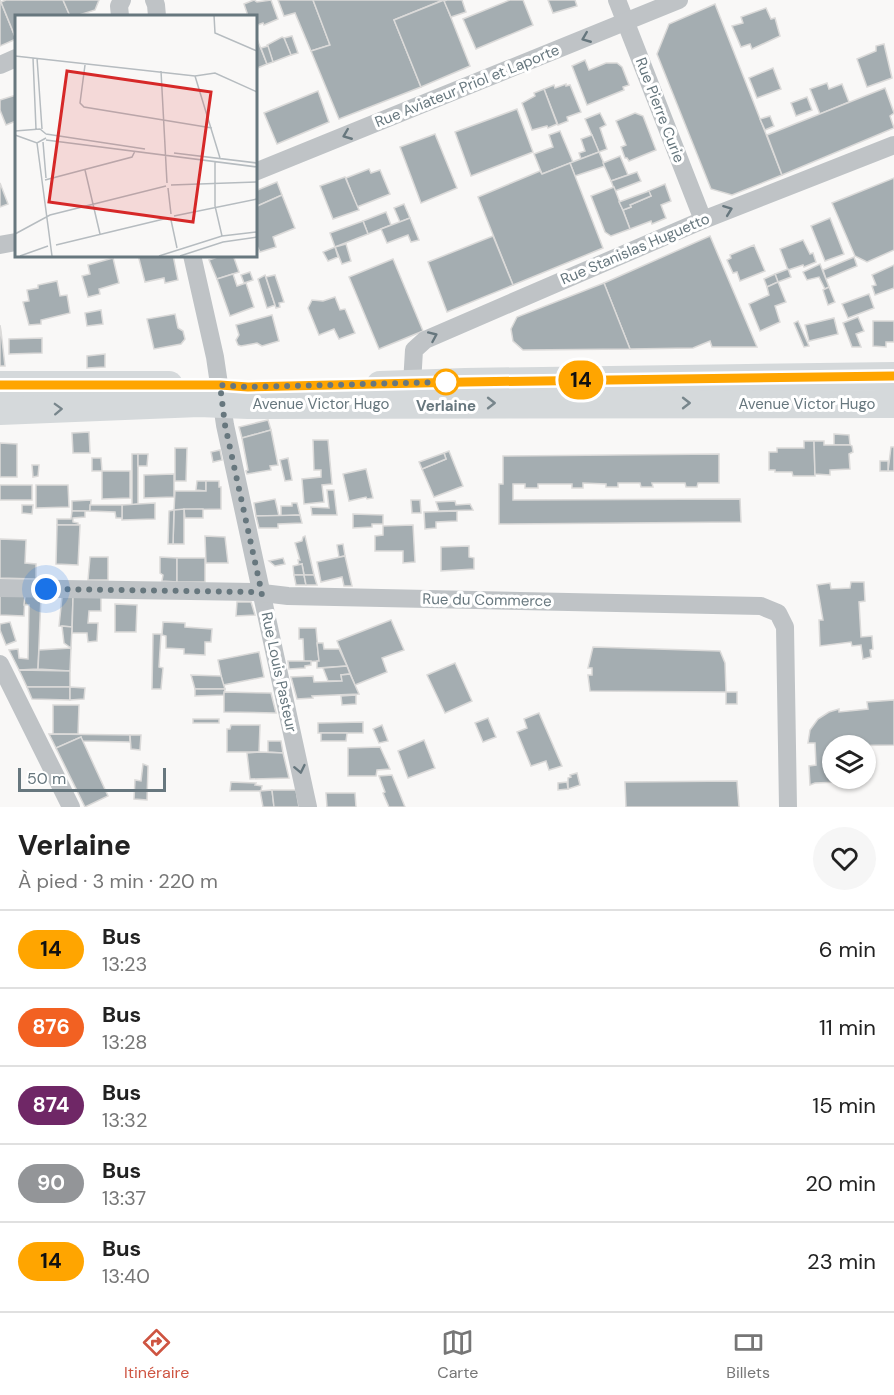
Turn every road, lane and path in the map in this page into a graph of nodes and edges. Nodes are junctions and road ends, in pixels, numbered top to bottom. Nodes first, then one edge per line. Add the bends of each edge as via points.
1 (122, 0) edge
2 (617, 0) edge
3 (679, 0) edge
4 (120, 15) edge
5 (626, 22) junction
6 (15, 58) edge
7 (0, 65) edge
8 (894, 145) edge
9 (256, 172) edge
10 (703, 220) junction
11 (15, 242) edge
12 (0, 245) edge
13 (192, 256) edge
14 (894, 376) edge
15 (412, 384) junction
16 (0, 385) edge
17 (221, 395) junction
18 (894, 404) edge
19 (0, 411) edge
20 (0, 588) edge
21 (262, 594) junction
22 (0, 664) edge
23 (71, 807) edge
24 (308, 807) edge
25 (788, 807) edge

1 - 4 street
2 - 5 street, Rue Pierre Curie
3 - 5 street, Rue Aviateur Priol et Laporte
5 -> 9 street, Rue Aviateur Priol et Laporte
5 - 10 street, Rue Pierre Curie
6 - 7 street
10 -> 8 street, Rue Stanislas Huguetto
15 -> 10 street, Rue Stanislas Huguetto via 414,350 425,340
11 - 12 street
13 - 17 street, Rue Louis Pasteur
14 - 15 main road, Avenue Victor Hugo
15 - 17 main road, Avenue Victor Hugo via 248,387
16 - 17 main road, Avenue Victor Hugo
17 -> 18 main road, Avenue Victor Hugo
19 -> 17 main road, Avenue Victor Hugo via 162,404
17 - 21 street, Rue Louis Pasteur
20 - 21 street, Rue du Commerce
21 -> 24 street, Rue Louis Pasteur
21 - 25 street, Rue du Commerce via 761,606 778,613 785,627
22 - 23 street

